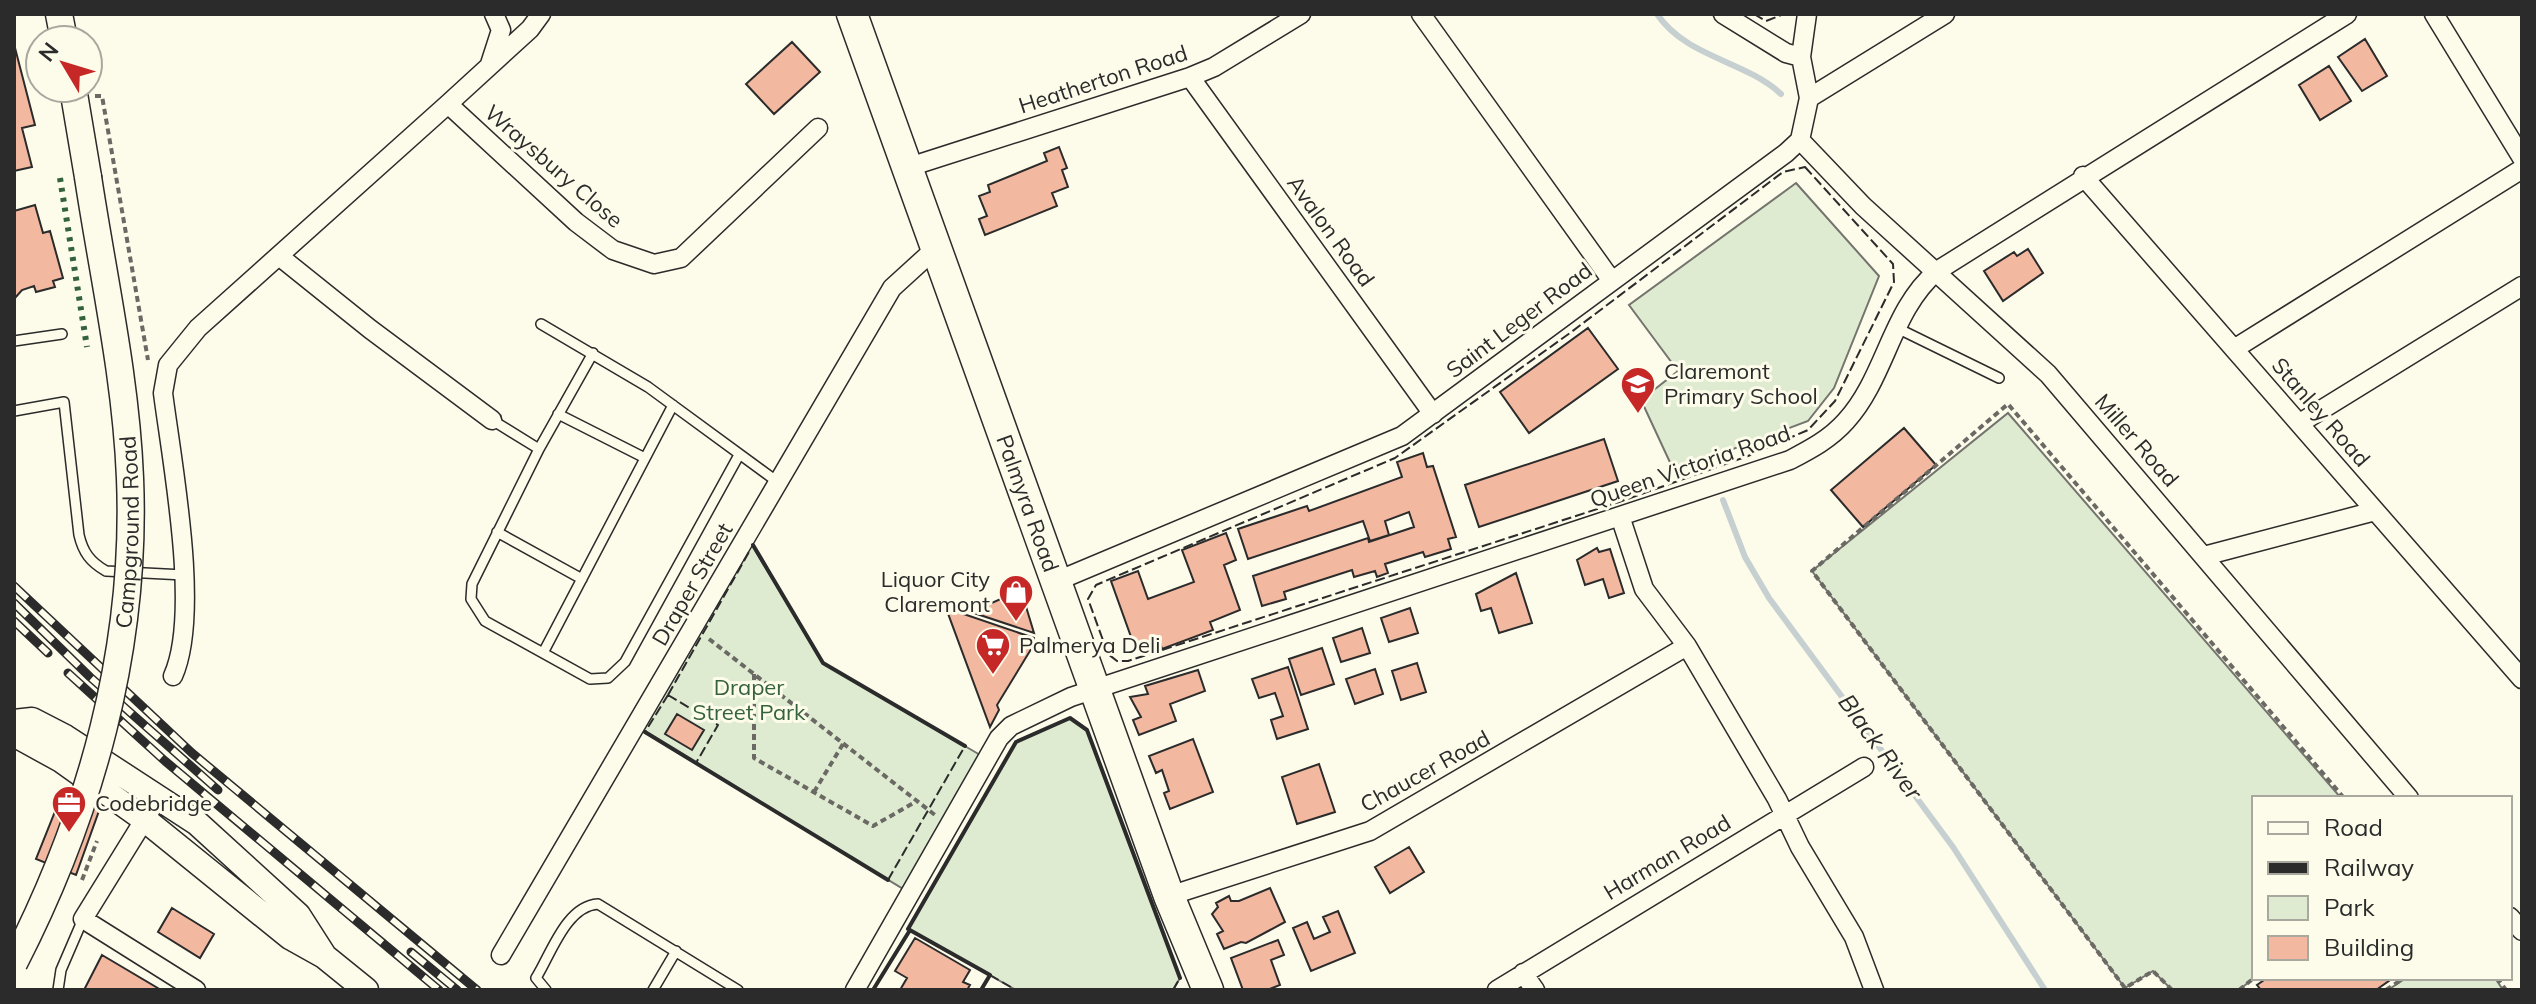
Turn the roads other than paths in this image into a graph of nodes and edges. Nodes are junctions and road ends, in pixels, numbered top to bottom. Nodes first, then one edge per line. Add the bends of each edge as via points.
1 (494, 14) edge
2 (541, 14) edge
3 (852, 14) edge
4 (1301, 14) edge
5 (1421, 14) edge
6 (1723, 14) edge
7 (1807, 14) edge
8 (1945, 14) edge
9 (2347, 14) edge
10 (2434, 14) edge
11 (1801, 57) junction
12 (489, 67) junction
13 (1190, 77) junction
14 (1809, 98) junction
15 (84, 104) edge
16 (448, 104) junction
17 (818, 128) dead end
18 (1800, 140) junction
19 (2522, 158) edge
20 (909, 167) junction
21 (2522, 169) edge
22 (2083, 176) junction
23 (937, 247) junction
24 (279, 256) junction
25 (1937, 271) junction
26 (1612, 281) junction
27 (2522, 286) edge
28 (541, 324) dead end
29 (1897, 328) junction
30 (62, 334) dead end
31 (14, 341) edge
32 (2234, 349) junction
33 (593, 353) junction
34 (1999, 378) dead end
35 (673, 405) junction
36 (14, 411) edge
37 (558, 414) junction
38 (1433, 414) junction
39 (492, 420) joint
40 (2300, 423) junction
41 (539, 449) junction
42 (739, 455) junction
43 (645, 458) junction
44 (779, 483) junction
45 (2375, 511) junction
46 (1620, 516) junction
47 (497, 532) junction
48 (2204, 556) junction
49 (184, 575) junction
50 (582, 579) junction
51 (1057, 581) junction
52 (1687, 646) junction
53 (543, 653) junction
54 (173, 676) dead end
55 (2522, 679) edge
56 (1095, 688) junction
57 (14, 722) edge
58 (14, 729) edge
59 (1864, 767) dead end
60 (159, 796) junction
61 (2407, 796) edge
62 (1783, 814) junction
63 (144, 819) junction
64 (1169, 896) junction
65 (83, 919) junction
66 (676, 951) junction
67 (501, 955) dead end
68 (324, 956) junction
69 (14, 963) edge
70 (1523, 973) junction
71 (58, 990) edge
72 (196, 990) edge
73 (366, 990) edge
74 (546, 990) edge
75 (653, 990) edge
76 (738, 990) edge
77 (855, 990) edge
78 (1208, 990) edge
79 (1497, 990) edge
80 (1535, 990) edge
81 (1874, 990) edge

1 - 12 street via 501,30
2 - 12 street
3 - 20 main road, Palmyra Road
4 - 13 street, Heatherton Road
5 - 26 street
6 - 11 street
7 - 11 street
8 - 14 street
9 - 22 street, Queen Victoria Road
10 - 19 street
11 - 14 street
12 - 16 street
13 - 20 street, Heatherton Road
13 - 38 street, Avalon Road
14 - 18 street
15 - 69 main road, Campground Road, bridge via 88,177 124,402 130,479 128,574 97,759 53,883
16 - 17 street, Wraysbury Close via 576,222 613,250 654,264 681,258
16 - 24 street
18 - 25 street, Miller Road via 1863,206
18 - 26 street, Saint Leger Road
20 - 23 main road, Palmyra Road
21 - 32 street
22 - 25 street, Queen Victoria Road
22 - 32 street, Stanley Road
23 - 44 street, Draper Street via 892,288
23 - 51 main road, Palmyra Road
24 - 39 street
24 - 49 street via 191,335 168,365 163,393
25 - 29 street, Queen Victoria Road via 1911,299
25 - 48 street, Miller Road via 2048,374
26 - 38 street, Saint Leger Road
27 - 40 street
28 - 33 lane
29 - 34 lane
29 - 46 street, Queen Victoria Road via 1857,409 1818,445 1790,460
30 - 31 lane
32 - 40 street, Stanley Road
33 - 35 lane
33 - 37 lane
35 - 42 lane
35 - 43 lane
36 - 49 lane via 64,402 79,535 95,566
37 - 41 lane
37 - 43 lane
38 - 51 street, Saint Leger Road via 1386,445
39 - 41 lane
40 - 45 street, Stanley Road
41 - 47 lane
42 - 44 lane
42 - 53 lane via 616,673 590,679
43 - 50 lane
44 - 67 street, Draper Street
45 - 48 street
45 - 55 street, Stanley Road
46 - 52 street via 1644,589
46 - 56 street, Queen Victoria Road
47 - 50 lane
47 - 53 lane via 472,584 471,599 485,621
48 - 61 street, Miller Road
49 - 54 street via 182,656
50 - 53 lane
51 - 56 main road, Palmyra Road
52 - 62 street
52 - 64 street, Chaucer Road via 1370,831
56 - 64 main road, Palmyra Road
56 - 77 street, Queen Victoria Road via 1041,710 999,738
57 - 60 street via 32,720
58 - 63 street
59 - 62 street, Harman Road
60 - 63 street
60 - 68 street via 197,823 298,915
62 - 70 street, Harman Road
62 - 81 street via 1847,924
63 - 65 street
63 - 68 street via 290,937
64 - 78 main road, Palmyra Road
65 - 71 lane
65 - 72 street
66 - 74 lane via 608,908 589,905 570,920 536,978
66 - 75 lane
66 - 76 lane
68 - 73 street
70 - 79 street, Harman Road
70 - 80 street

